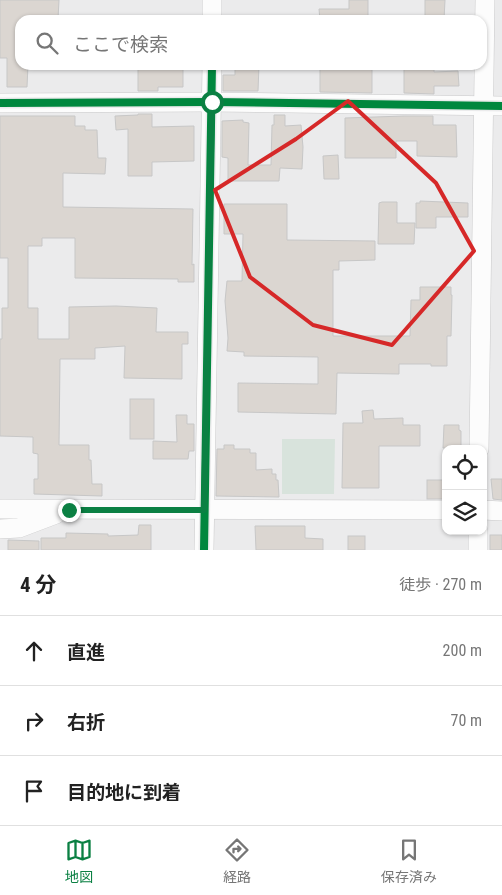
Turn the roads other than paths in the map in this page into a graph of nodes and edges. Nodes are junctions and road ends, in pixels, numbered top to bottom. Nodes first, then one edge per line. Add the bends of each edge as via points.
1 (212, 0) edge
2 (485, 0) edge
3 (212, 15) edge
4 (486, 15) edge
5 (487, 26) edge
6 (212, 70) edge
7 (212, 102) junction
8 (0, 103) edge
9 (493, 106) edge
10 (480, 445) edge
11 (0, 510) edge
12 (69, 510) junction
13 (204, 510) junction
14 (442, 510) edge
15 (487, 510) edge
16 (502, 510) edge
17 (0, 529) edge
18 (478, 535) edge
19 (204, 550) edge
20 (478, 550) edge

1 - 3 street
2 - 4 street
5 - 9 street
6 - 7 street
7 - 8 street
7 - 9 street
7 - 13 street
9 - 10 street
11 - 12 street
12 - 13 street
12 - 17 street via 19,528
13 - 14 street
13 - 19 street
15 - 16 street
18 - 20 street

